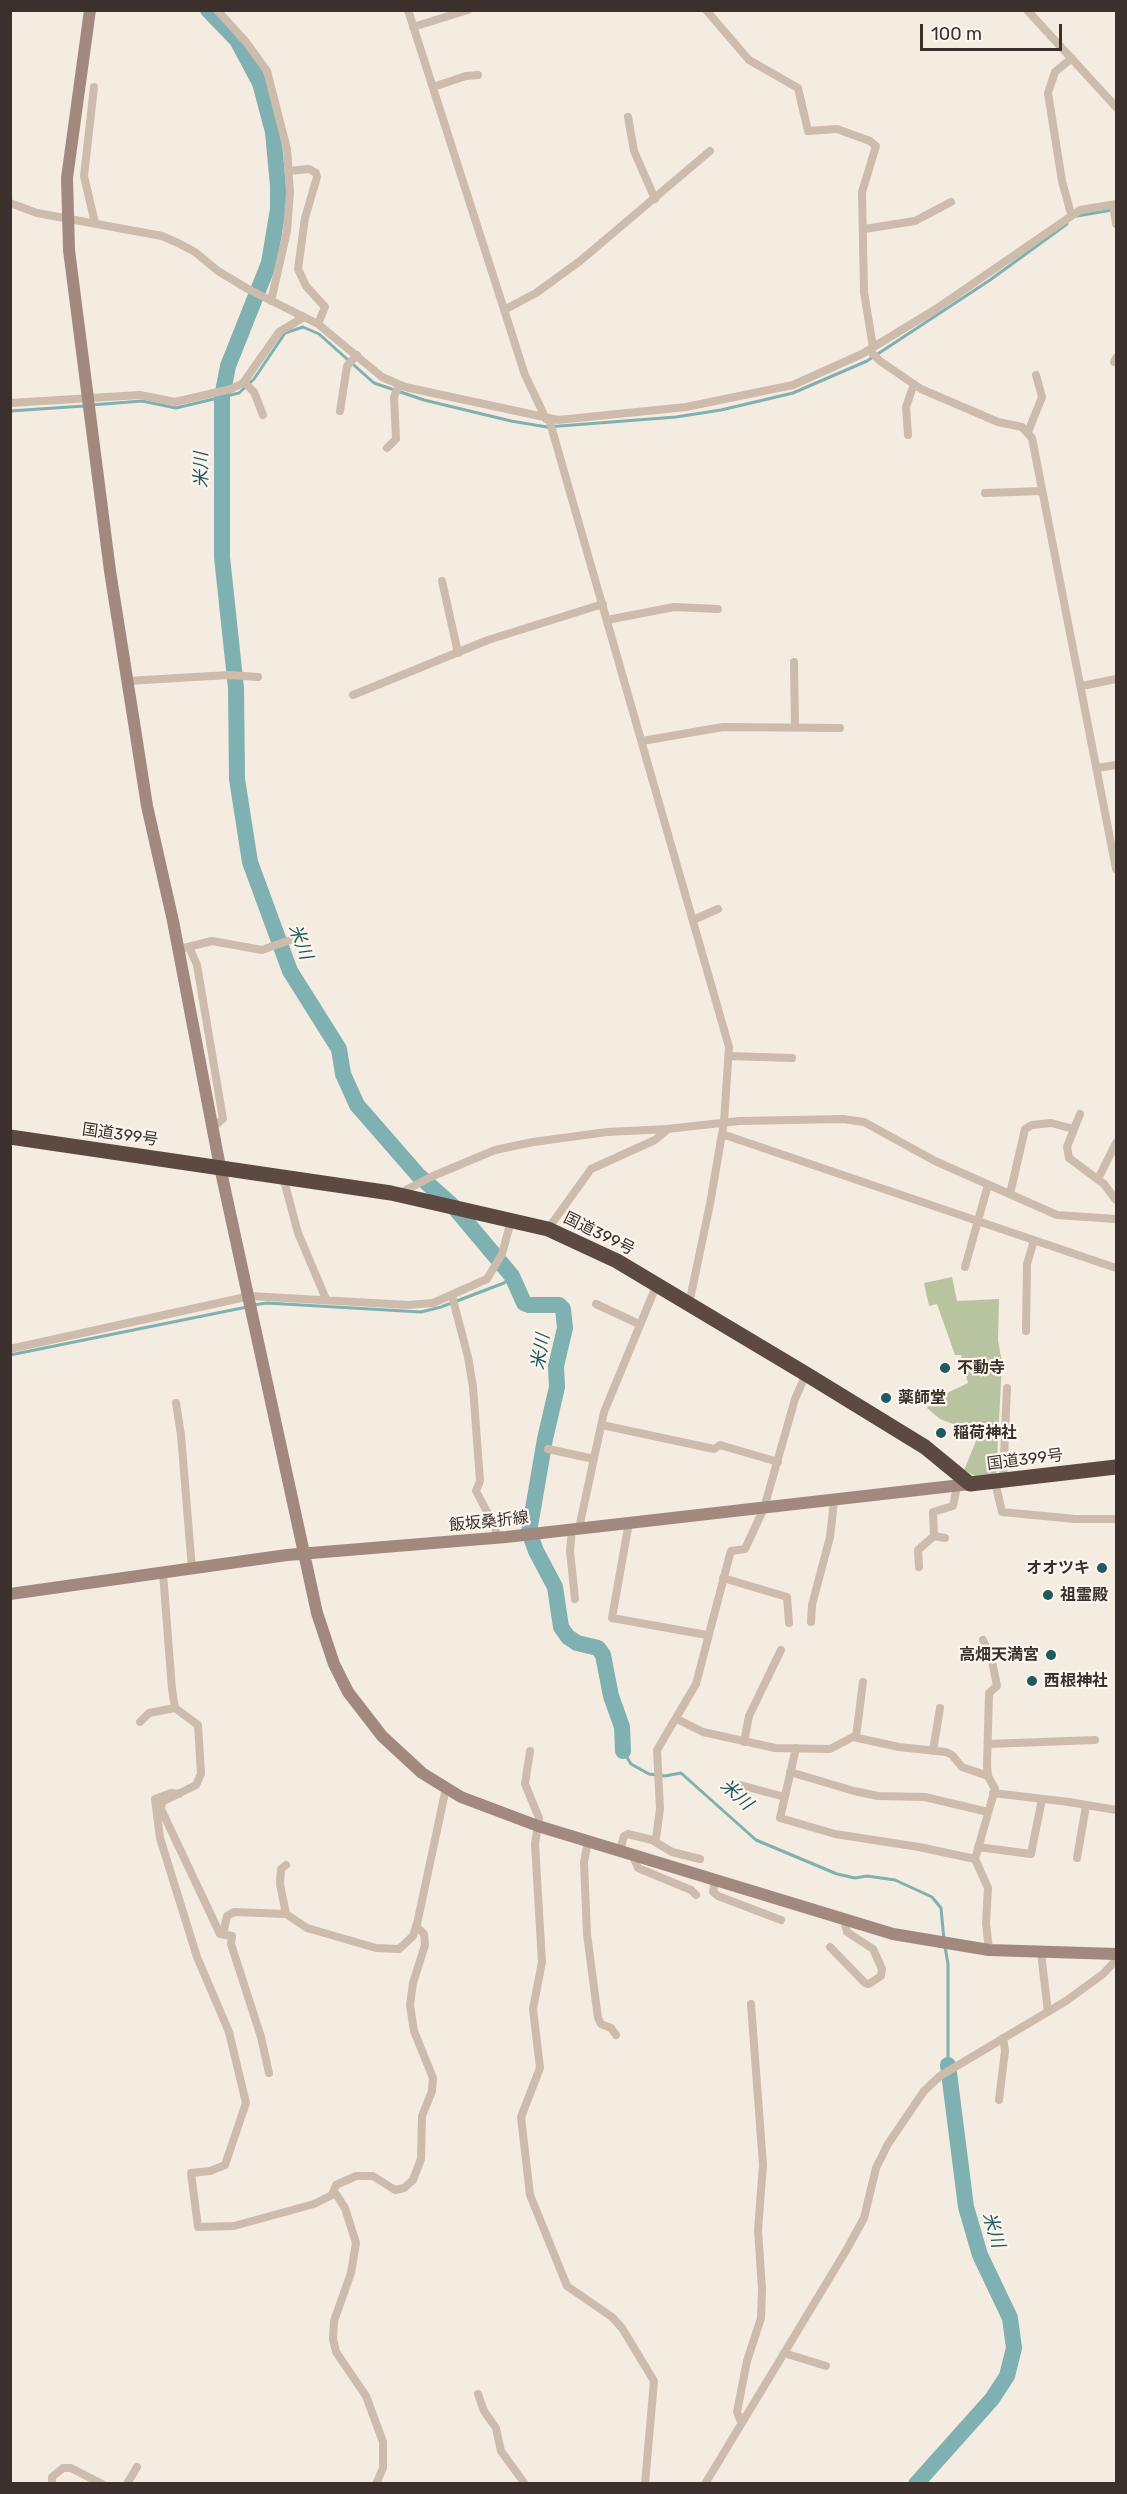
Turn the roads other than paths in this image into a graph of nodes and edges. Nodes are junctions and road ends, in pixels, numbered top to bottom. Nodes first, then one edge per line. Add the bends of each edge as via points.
1 (90, 10) edge
2 (217, 10) edge
3 (408, 10) edge
4 (468, 10) edge
5 (706, 10) edge
6 (1027, 10) edge
7 (413, 27) junction
8 (1072, 58) junction
9 (478, 75) dead end
10 (94, 87) dead end
11 (433, 87) junction
12 (1116, 107) edge
13 (628, 117) dead end
14 (710, 151) dead end
15 (288, 171) junction
16 (655, 200) junction
17 (951, 202) dead end
18 (10, 203) edge
19 (1114, 207) edge
20 (1071, 214) junction
21 (68, 219) junction
22 (94, 223) junction
23 (1116, 224) edge
24 (864, 229) junction
25 (270, 300) junction
26 (504, 310) junction
27 (304, 317) junction
28 (318, 324) junction
29 (871, 350) junction
30 (353, 358) junction
31 (1036, 375) dead end
32 (914, 384) junction
33 (246, 385) junction
34 (397, 389) junction
35 (88, 399) junction
36 (10, 403) edge
37 (340, 411) dead end
38 (263, 416) dead end
39 (550, 423) junction
40 (1028, 432) junction
41 (908, 435) dead end
42 (387, 448) dead end
43 (1042, 491) junction
44 (985, 493) dead end
45 (442, 580) dead end
46 (603, 604) junction
47 (718, 609) dead end
48 (607, 620) junction
49 (458, 652) junction
50 (794, 662) dead end
51 (258, 677) dead end
52 (1116, 679) edge
53 (127, 681) junction
54 (1082, 686) junction
55 (353, 695) dead end
56 (795, 727) junction
57 (840, 728) dead end
58 (642, 741) junction
59 (1116, 765) edge
60 (1097, 768) junction
61 (1116, 869) edge
62 (718, 909) dead end
63 (693, 920) junction
64 (285, 942) dead end
65 (183, 948) junction
66 (729, 1056) junction
67 (792, 1058) dead end
68 (1080, 1114) dead end
69 (724, 1122) junction
70 (1074, 1129) junction
71 (667, 1130) junction
72 (722, 1134) junction
73 (10, 1137) edge
74 (1116, 1143) edge
75 (220, 1167) junction
76 (283, 1177) junction
77 (1098, 1179) junction
78 (988, 1185) junction
79 (1010, 1194) junction
80 (398, 1195) junction
81 (1116, 1200) edge
82 (1116, 1219) edge
83 (511, 1221) junction
84 (977, 1221) junction
85 (548, 1229) junction
86 (1034, 1240) junction
87 (965, 1267) dead end
88 (1116, 1268) edge
89 (657, 1284) junction
90 (250, 1298) junction
91 (326, 1299) junction
92 (454, 1301) junction
93 (596, 1304) dead end
94 (689, 1304) junction
95 (639, 1324) junction
96 (1026, 1330) dead end
97 (10, 1349) edge
98 (806, 1374) junction
99 (1007, 1388) dead end
100 (176, 1403) dead end
101 (602, 1425) junction
102 (548, 1449) dead end
103 (594, 1459) junction
104 (778, 1462) junction
105 (1116, 1467) edge
106 (999, 1481) junction
107 (964, 1485) junction
108 (834, 1501) junction
109 (764, 1508) junction
110 (1116, 1520) edge
111 (629, 1522) junction
112 (575, 1529) junction
113 (934, 1536) junction
114 (498, 1538) junction
115 (945, 1538) dead end
116 (306, 1554) junction
117 (919, 1567) dead end
118 (192, 1569) junction
119 (163, 1573) junction
120 (723, 1578) junction
121 (10, 1594) edge
122 (575, 1599) dead end
123 (812, 1622) dead end
124 (789, 1623) dead end
125 (707, 1635) junction
126 (983, 1640) dead end
127 (781, 1650) dead end
128 (863, 1682) dead end
129 (175, 1707) junction
130 (940, 1708) dead end
131 (677, 1719) junction
132 (140, 1722) dead end
133 (856, 1737) junction
134 (1095, 1740) dead end
135 (744, 1742) junction
136 (988, 1744) junction
137 (796, 1748) junction
138 (530, 1751) dead end
139 (933, 1751) junction
140 (790, 1772) junction
141 (988, 1776) junction
142 (740, 1785) dead end
143 (446, 1788) junction
144 (993, 1793) junction
145 (179, 1794) junction
146 (784, 1797) junction
147 (1042, 1799) junction
148 (1086, 1806) junction
149 (1116, 1810) edge
150 (988, 1812) junction
151 (538, 1826) junction
152 (652, 1840) junction
153 (588, 1841) junction
154 (978, 1847) junction
155 (626, 1852) junction
156 (1077, 1858) dead end
157 (700, 1859) dead end
158 (975, 1859) junction
159 (286, 1865) dead end
160 (715, 1881) junction
161 (696, 1896) dead end
162 (286, 1914) junction
163 (782, 1920) dead end
164 (844, 1920) junction
165 (416, 1926) junction
166 (223, 1934) junction
167 (830, 1947) dead end
168 (989, 1950) junction
169 (1041, 1953) junction
170 (1116, 1954) edge
171 (1116, 1960) edge
172 (751, 2004) dead end
173 (1048, 2012) junction
174 (616, 2035) dead end
175 (1004, 2038) junction
176 (269, 2073) dead end
177 (999, 2100) dead end
178 (332, 2195) junction
179 (784, 2353) junction
180 (826, 2366) dead end
181 (478, 2394) dead end
182 (741, 2422) junction
183 (137, 2467) dead end
184 (52, 2484) edge
185 (102, 2484) edge
186 (127, 2484) edge
187 (376, 2484) edge
188 (525, 2484) edge
189 (645, 2484) edge
190 (705, 2484) edge

1 - 21 street via 68,178
2 - 15 street via 267,71 283,126
3 - 7 street
4 - 7 street
5 - 24 street via 749,60 798,88 810,133 837,129 876,146 862,192
6 - 8 street
7 - 11 street
8 - 12 street
8 - 20 street via 1055,72 1048,93
9 - 11 street via 466,75
10 - 22 street via 84,176
11 - 26 street
13 - 16 street via 634,152
14 - 16 street
15 - 25 street via 287,231
15 - 28 street via 309,169 317,177 305,218 298,269 306,286 325,307
16 - 26 street via 580,261 536,293
17 - 24 street via 915,221
18 - 21 street
19 - 20 street
19 - 23 street
20 - 29 street via 969,289
21 - 22 street
21 - 35 street
22 - 25 street via 164,237
24 - 29 street via 864,292
25 - 27 street
26 - 39 street via 525,375
27 - 28 street
27 - 33 street via 279,332
28 - 30 street
29 - 32 street via 880,361
29 - 39 street via 793,385 737,399
30 - 34 street
30 - 37 street
31 - 40 street via 1042,397
32 - 40 street via 962,408
32 - 41 street via 906,407
33 - 35 street via 175,402 140,395
33 - 38 street
34 - 39 street
34 - 42 street via 396,438
35 - 36 street
35 - 53 street
39 - 46 street
40 - 43 street
43 - 44 street
43 - 54 street
45 - 49 street
46 - 48 street
46 - 49 street
47 - 48 street via 674,608
48 - 58 street
49 - 55 street
50 - 56 street
51 - 53 street
52 - 54 street
53 - 65 street via 147,806
54 - 60 street
56 - 57 street
56 - 58 street via 723,727
58 - 63 street
59 - 60 street
60 - 61 street
62 - 63 street
63 - 66 street via 722,1017
64 - 65 street via 257,950 212,941
65 - 75 street
66 - 67 street
66 - 69 street
68 - 70 street
69 - 71 street
69 - 72 street
69 - 78 street via 864,1122
70 - 77 street via 1067,1147 1069,1158
70 - 79 street via 1046,1123 1024,1129
71 - 80 street via 607,1132 495,1150
71 - 85 street via 655,1140 591,1168
72 - 84 street
72 - 94 street
73 - 75 highway, 国道399号
74 - 77 street
75 - 76 highway, 国道399号
75 - 90 street
76 - 80 highway, 国道399号
76 - 91 street via 298,1233
77 - 81 street
78 - 79 street
78 - 84 street
79 - 82 street via 1057,1215
80 - 83 highway, 国道399号
83 - 85 highway, 国道399号
83 - 92 street via 497,1266
84 - 86 street
84 - 87 street
85 - 89 highway, 国道399号 via 591,1247
86 - 88 street
86 - 96 street via 1027,1263
89 - 94 highway, 国道399号
89 - 95 street
90 - 91 street
90 - 97 street
90 - 116 street
91 - 92 street via 421,1305
92 - 114 street via 473,1387 480,1480 476,1491
93 - 95 street
94 - 98 highway, 国道399号
95 - 101 street
98 - 104 street
98 - 107 highway, 国道399号 via 925,1447
99 - 106 street
100 - 118 street
101 - 103 street
101 - 104 street via 714,1449 720,1445
102 - 103 street
103 - 112 street
104 - 109 street
105 - 106 highway, 国道399号
106 - 107 highway, 国道399号
106 - 110 street via 1002,1512
107 - 108 street, 飯坂桑折線
107 - 113 street via 953,1506 933,1512
108 - 109 street, 飯坂桑折線
108 - 123 street via 830,1537 812,1605
109 - 111 street, 飯坂桑折線
109 - 120 street via 747,1546 730,1554
111 - 112 street, 飯坂桑折線
111 - 125 street via 612,1618
112 - 114 street, 飯坂桑折線
112 - 122 street via 570,1551
113 - 115 street
113 - 117 street via 918,1550
114 - 116 street, 飯坂桑折線
116 - 118 street, 飯坂桑折線
116 - 143 street via 324,1640 348,1692 401,1755
118 - 119 street, 飯坂桑折線
119 - 121 street, 飯坂桑折線
119 - 129 street
120 - 124 street via 788,1597
120 - 125 street
125 - 131 street via 696,1684
126 - 136 street via 997,1686 989,1694
127 - 135 street via 749,1716
128 - 133 street
129 - 132 street via 149,1713
129 - 145 street via 198,1725 201,1774 196,1785
130 - 139 street
131 - 135 street via 703,1732
131 - 152 street via 657,1750 658,1832
133 - 137 street via 830,1749
133 - 139 street
134 - 136 street
135 - 137 street
136 - 141 street
137 - 140 street
138 - 151 street via 525,1784 538,1813
139 - 141 street via 952,1755 962,1767
140 - 146 street
140 - 150 street via 862,1793 925,1797
141 - 144 street via 995,1789
142 - 146 street
143 - 151 street
143 - 165 street
144 - 147 street
144 - 150 street
145 - 166 street via 160,1804 162,1815
145 - 178 street via 155,1799 160,1838 197,1957 230,2032 246,2103 225,2165 191,2173 198,2228 248,2223
146 - 158 street via 780,1818 835,1834
147 - 148 street
147 - 154 street via 1032,1854
148 - 149 street
148 - 156 street
150 - 154 street
151 - 153 street
151 - 189 street via 535,1844 542,1962 533,2009 540,2068 521,2117 530,2195 567,2286 612,2317 654,2381
152 - 155 street via 628,1834 624,1836
152 - 157 street via 672,1852
153 - 155 street
153 - 174 street via 584,1862 587,1934 598,2018
154 - 158 street
155 - 160 street
155 - 161 street via 638,1868 691,1890
158 - 168 street via 988,1888
159 - 162 street via 281,1869 280,1884
160 - 163 street via 714,1892 718,1896
160 - 164 street
162 - 165 street via 307,1928 388,1950 405,1945
162 - 166 street via 234,1912 226,1920
164 - 167 street via 848,1932 873,1949 882,1969 881,1977 865,1983
164 - 168 street via 940,1944
165 - 178 street via 425,1945 410,2004 414,2031 433,2078 422,2116 423,2145 418,2170 408,2185 399,2189 390,2189 374,2176 363,2175 336,2185
166 - 176 street via 231,1936
168 - 169 street
169 - 170 street
169 - 173 street
171 - 173 street via 1103,1974
172 - 182 street via 763,2165 758,2229 762,2289 761,2318 737,2412
173 - 175 street
175 - 177 street
175 - 179 street via 940,2076 924,2091 876,2168 864,2218
178 - 187 street via 336,2194 345,2208 356,2243 351,2273 334,2321 333,2339 336,2352 366,2396 383,2442 383,2468
179 - 180 street
179 - 182 street
181 - 188 street via 496,2428 501,2451
182 - 190 street
183 - 186 street
184 - 185 street via 52,2477 63,2468 71,2468

